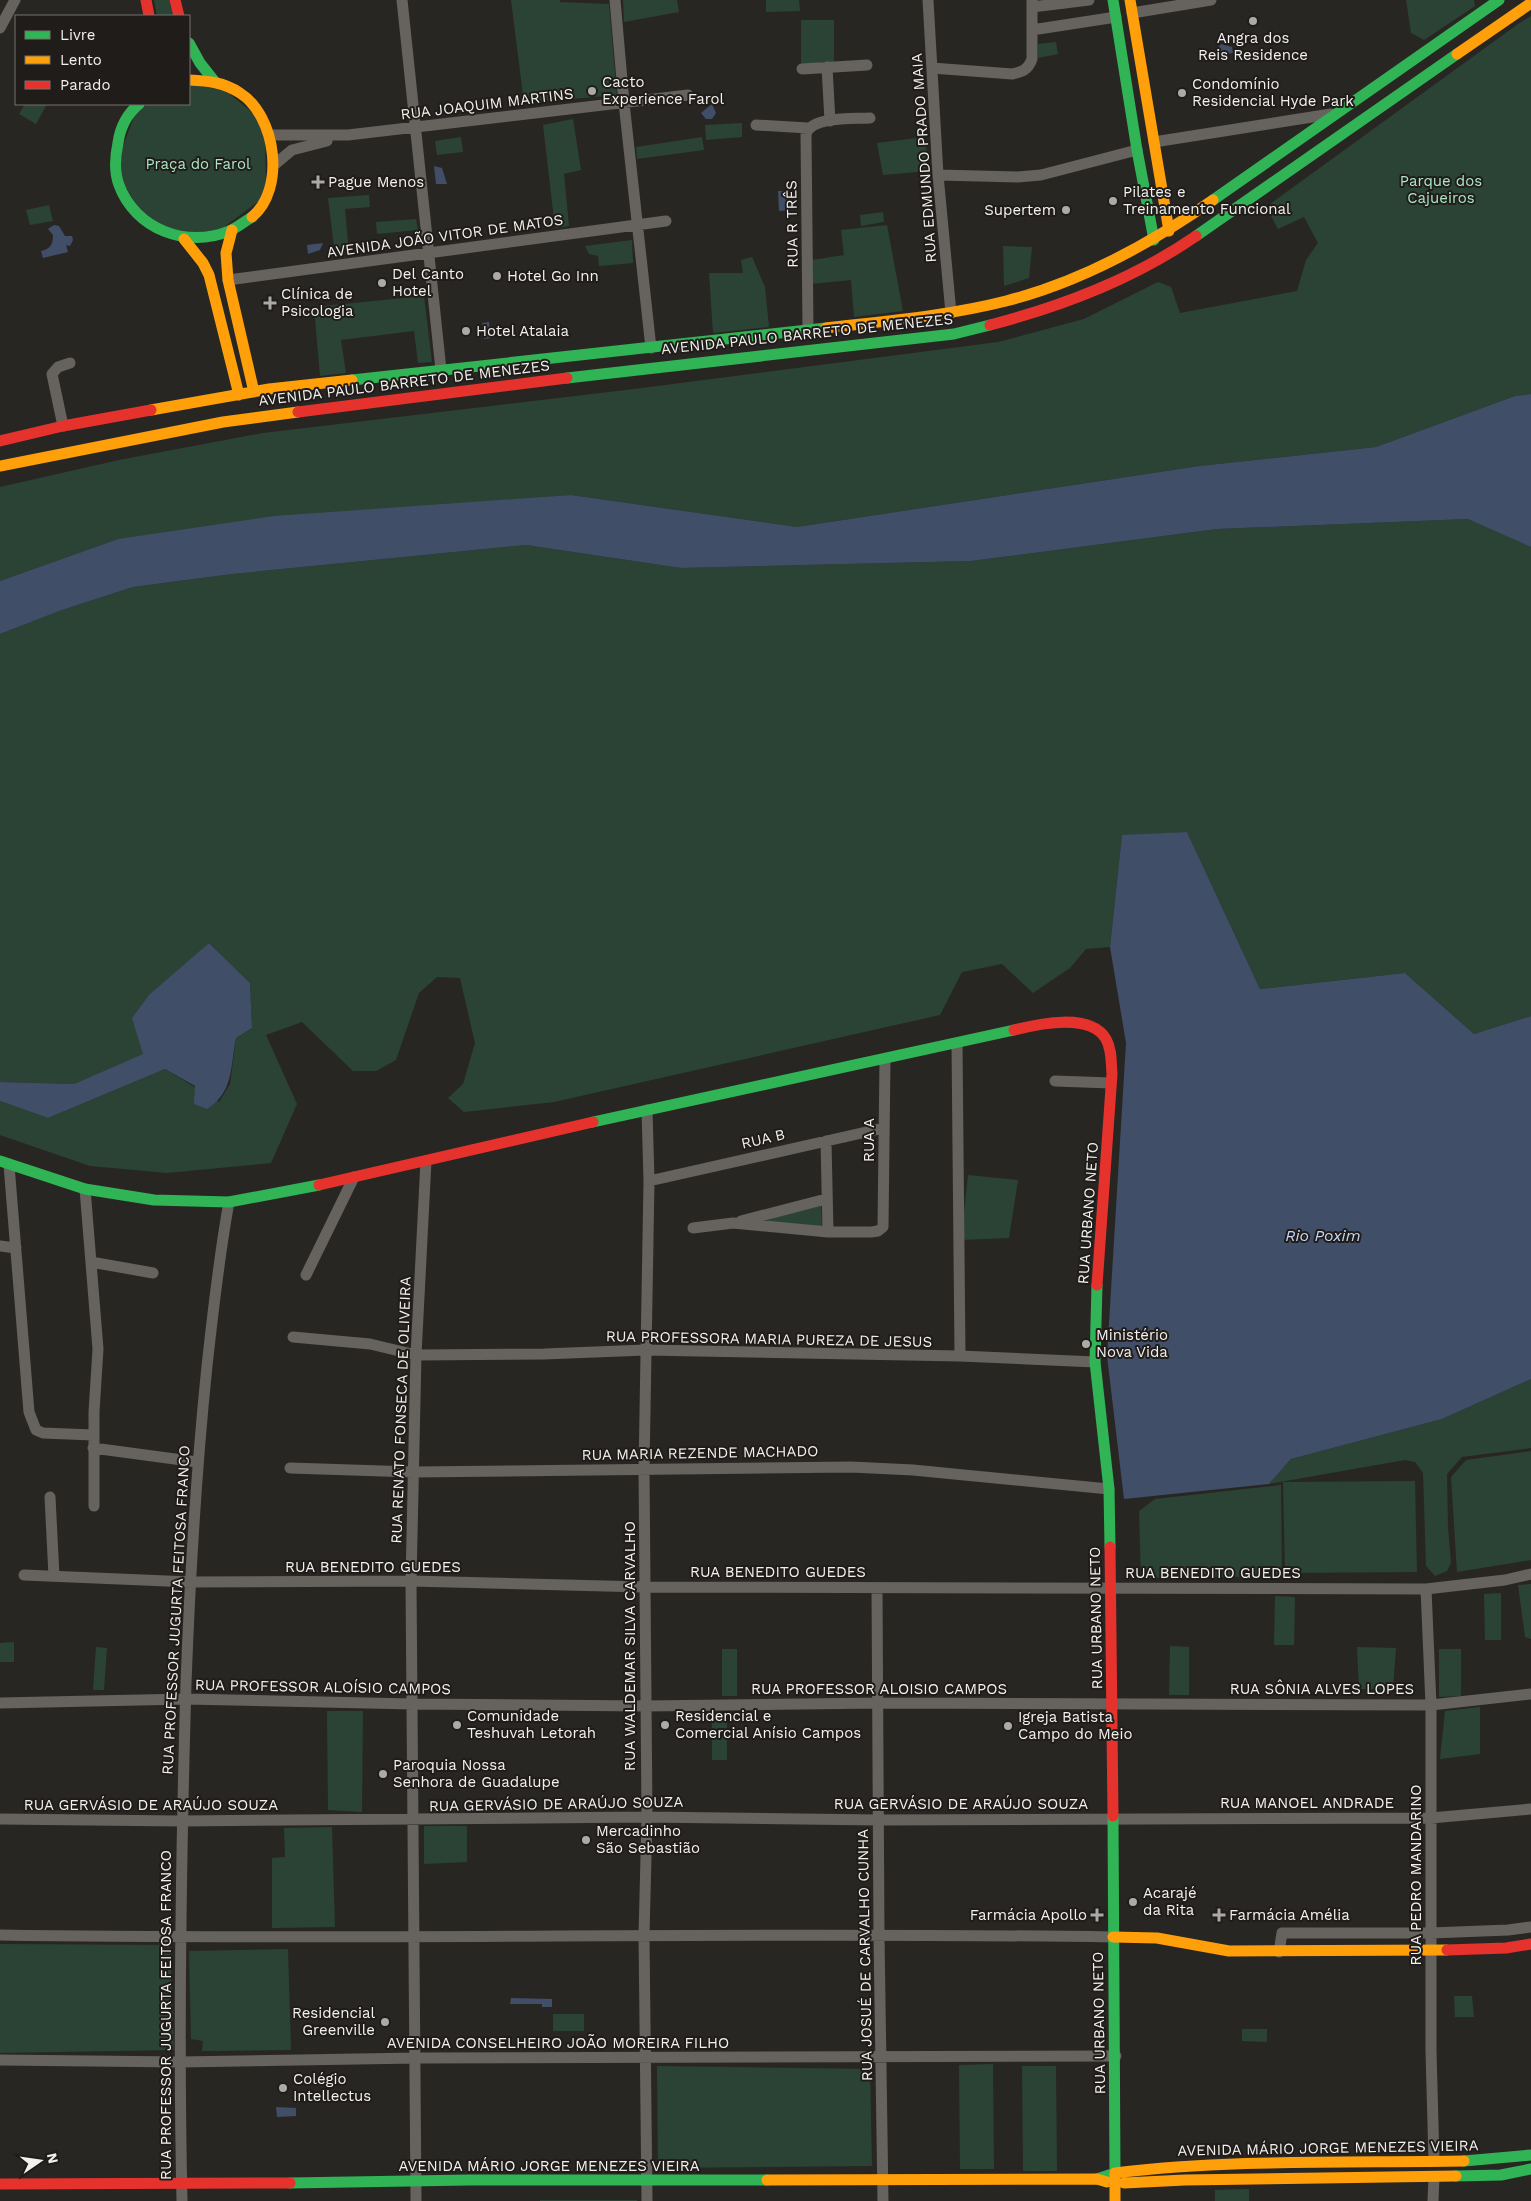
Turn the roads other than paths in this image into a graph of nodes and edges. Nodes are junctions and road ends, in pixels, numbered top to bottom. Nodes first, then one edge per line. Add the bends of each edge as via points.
1 (15, 0) edge
2 (146, 0) edge
3 (175, 0) edge
4 (402, 0) edge
5 (615, 0) edge
6 (928, 0) edge
7 (1089, 0) edge
8 (1113, 0) edge
9 (1130, 0) edge
10 (1211, 0) edge
11 (1499, 0) edge
12 (1531, 3) edge
13 (1032, 4) edge
14 (1132, 13) junction
15 (149, 15) edge
16 (178, 15) edge
17 (1116, 18) junction
18 (0, 28) edge
19 (1032, 30) junction
20 (1137, 44) junction
21 (190, 45) edge
22 (1121, 47) junction
23 (867, 65) dead end
24 (802, 68) dead end
25 (827, 68) junction
26 (932, 68) junction
27 (190, 80) edge
28 (215, 82) junction
29 (688, 95) dead end
30 (624, 103) junction
31 (137, 105) edge
32 (1340, 113) junction
33 (870, 118) dead end
34 (830, 121) junction
35 (756, 125) dead end
36 (812, 125) junction
37 (416, 128) junction
38 (348, 135) junction
39 (270, 136) junction
40 (1154, 142) junction
41 (1137, 150) junction
42 (274, 165) junction
43 (938, 175) junction
44 (1162, 190) junction
45 (1146, 196) junction
46 (666, 221) dead end
47 (636, 225) junction
48 (232, 230) junction
49 (1169, 231) junction
50 (184, 239) junction
51 (1154, 240) junction
52 (430, 253) junction
53 (228, 280) junction
54 (951, 313) junction
55 (808, 330) junction
56 (650, 348) junction
57 (70, 363) dead end
58 (442, 370) junction
59 (246, 402) junction
60 (274, 415) junction
61 (63, 426) junction
62 (0, 441) edge
63 (69, 451) junction
64 (0, 466) edge
65 (957, 1043) junction
66 (885, 1059) junction
67 (1055, 1081) dead end
68 (1111, 1083) junction
69 (647, 1110) junction
70 (884, 1128) junction
71 (826, 1141) junction
72 (426, 1161) junction
73 (5, 1163) edge
74 (354, 1177) junction
75 (650, 1181) junction
76 (85, 1189) junction
77 (826, 1199) junction
78 (230, 1202) junction
79 (733, 1223) junction
80 (692, 1228) dead end
81 (828, 1232) junction
82 (0, 1246) edge
83 (16, 1248) junction
84 (91, 1262) junction
85 (153, 1273) dead end
86 (306, 1275) dead end
87 (294, 1337) dead end
88 (646, 1350) junction
89 (416, 1355) junction
90 (960, 1356) junction
91 (1095, 1362) junction
92 (93, 1435) junction
93 (93, 1448) junction
94 (197, 1462) junction
95 (290, 1468) dead end
96 (644, 1469) junction
97 (412, 1472) junction
98 (1109, 1489) junction
99 (50, 1497) dead end
100 (94, 1506) dead end
101 (1531, 1574) edge
102 (24, 1576) dead end
103 (54, 1576) junction
104 (412, 1581) junction
105 (190, 1582) junction
106 (644, 1587) junction
107 (877, 1588) junction
108 (1112, 1588) junction
109 (1426, 1589) junction
110 (1531, 1694) edge
111 (186, 1699) junction
112 (0, 1703) edge
113 (413, 1704) junction
114 (879, 1704) junction
115 (1113, 1704) junction
116 (1431, 1705) junction
117 (646, 1706) junction
118 (1531, 1809) edge
119 (647, 1817) junction
120 (1431, 1818) junction
121 (0, 1819) edge
122 (1112, 1819) junction
123 (413, 1820) junction
124 (878, 1820) junction
125 (181, 1821) junction
126 (1531, 1926) edge
127 (1431, 1932) junction
128 (0, 1935) edge
129 (644, 1935) junction
130 (879, 1935) junction
131 (413, 1936) junction
132 (1113, 1937) junction
133 (179, 1938) junction
134 (1531, 1944) edge
135 (1432, 1951) junction
136 (1279, 1952) junction
137 (881, 2056) junction
138 (1116, 2056) junction
139 (646, 2057) junction
140 (416, 2058) junction
141 (0, 2060) edge
142 (180, 2062) junction
143 (1531, 2155) edge
144 (1510, 2159) junction
145 (1434, 2161) junction
146 (1531, 2169) edge
147 (1501, 2175) junction
148 (1434, 2177) junction
149 (1115, 2178) junction
150 (647, 2181) junction
151 (883, 2181) junction
152 (416, 2182) junction
153 (0, 2184) edge
154 (182, 2184) junction
155 (182, 2201) edge
156 (416, 2201) edge
157 (647, 2201) edge
158 (883, 2201) edge
159 (1115, 2201) edge
160 (1433, 2201) edge

1 - 18 street
2 - 15 main road
3 - 16 main road
4 - 37 street
5 - 30 street
6 - 26 street, RUA EDMUNDO PRADO MAIA
7 - 13 street
8 - 17 main road
9 - 14 main road
10 - 14 street
11 - 32 main road, AVENIDA PAULO BARRETO DE MENEZES
12 - 60 main road, AVENIDA PAULO BARRETO DE MENEZES via 1189,241 1140,270 1038,312 954,334 814,352 651,367
13 - 19 street
14 - 20 main road
17 - 19 street
17 - 22 main road
19 - 26 street via 1032,59 1022,72
20 - 22 main road
20 - 40 main road
21 - 28 main road
22 - 41 main road
23 - 25 street
24 - 25 street
25 - 34 street
26 - 43 street, RUA EDMUNDO PRADO MAIA
27 - 28 main road
28 - 39 main road via 250,102
29 - 30 street, RUA JOAQUIM MARTINS
30 - 37 street, RUA JOAQUIM MARTINS
30 - 47 street
31 - 50 main road via 123,125 116,146 115,167 120,188 130,207 145,222
32 - 40 street
32 - 49 main road, AVENIDA PAULO BARRETO DE MENEZES
33 - 34 street
34 - 36 street
35 - 36 street
36 - 55 street, RUA R TRÊS via 806,134
37 - 38 street, RUA JOAQUIM MARTINS
37 - 52 street
38 - 39 street, RUA JOAQUIM MARTINS
38 - 42 street, RUA JOAQUIM MARTINS via 292,150
39 - 42 main road
40 - 44 main road
41 - 43 street via 1041,175
41 - 45 main road
42 - 48 main road via 266,196 257,210
43 - 54 street, RUA EDMUNDO PRADO MAIA
44 - 45 main road
44 - 49 main road
45 - 51 main road
46 - 47 street, AVENIDA JOÃO VITOR DE MATOS
47 - 52 street, AVENIDA JOÃO VITOR DE MATOS
47 - 56 street
48 - 50 main road via 209,238
48 - 53 main road via 226,253
49 - 51 main road, AVENIDA PAULO BARRETO DE MENEZES
50 - 59 main road via 209,275
51 - 54 main road, AVENIDA PAULO BARRETO DE MENEZES via 1059,284 1007,301
52 - 53 street, AVENIDA JOÃO VITOR DE MATOS
52 - 58 street
53 - 59 main road
54 - 55 main road, AVENIDA PAULO BARRETO DE MENEZES
55 - 56 main road, AVENIDA PAULO BARRETO DE MENEZES
56 - 58 main road, AVENIDA PAULO BARRETO DE MENEZES
57 - 61 street via 58,367 52,374
58 - 59 main road, AVENIDA PAULO BARRETO DE MENEZES
59 - 60 main road
59 - 61 main road, AVENIDA PAULO BARRETO DE MENEZES
59 - 63 main road via 102,438
60 - 63 main road, AVENIDA PAULO BARRETO DE MENEZES
61 - 62 main road, AVENIDA PAULO BARRETO DE MENEZES
63 - 64 main road, AVENIDA PAULO BARRETO DE MENEZES
65 - 66 main road
65 - 68 main road, RUA URBANO NETO via 1040,1024 1068,1022 1090,1025 1104,1037 1110,1049
65 - 90 street
66 - 69 main road
66 - 70 street, RUA A
67 - 68 street
68 - 91 main road, RUA URBANO NETO
69 - 72 main road
69 - 75 street, RUA WALDEMAR SILVA CARVALHO
70 - 71 street, RUA B
70 - 81 street, RUA A via 883,1227 878,1231
71 - 75 street, RUA B
71 - 77 street
72 - 74 main road
72 - 89 street, RUA RENATO FONSECA DE OLIVEIRA
73 - 76 main road
73 - 83 street
74 - 78 main road
74 - 86 street
75 - 88 street, RUA WALDEMAR SILVA CARVALHO
76 - 78 main road via 154,1200
76 - 84 street
77 - 79 street
77 - 81 street
78 - 94 street, RUA PROFESSOR JUGURTA FEITOSA FRANCO via 221,1250
79 - 80 street
79 - 81 street
82 - 83 street
83 - 92 street via 30,1412 36,1430
84 - 85 street
84 - 92 street via 98,1349
87 - 89 street, RUA PROFESSORA MARIA PUREZA DE JESUS via 370,1344
88 - 89 street, RUA PROFESSORA MARIA PUREZA DE JESUS
88 - 90 street, RUA PROFESSORA MARIA PUREZA DE JESUS
88 - 96 street, RUA WALDEMAR SILVA CARVALHO
89 - 97 street, RUA RENATO FONSECA DE OLIVEIRA
90 - 91 street, RUA PROFESSORA MARIA PUREZA DE JESUS
91 - 98 main road, RUA URBANO NETO
92 - 93 street
93 - 94 street
93 - 100 street
94 - 105 street, RUA PROFESSOR JUGURTA FEITOSA FRANCO
95 - 97 street, RUA MARIA REZENDE MACHADO
96 - 97 street, RUA MARIA REZENDE MACHADO
96 - 98 street, RUA MARIA REZENDE MACHADO via 851,1467
96 - 106 street, RUA WALDEMAR SILVA CARVALHO
97 - 104 street, RUA RENATO FONSECA DE OLIVEIRA
98 - 108 main road, RUA URBANO NETO
99 - 103 street
101 - 109 street, RUA BENEDITO GUEDES
102 - 103 street, RUA BENEDITO GUEDES
103 - 105 street, RUA BENEDITO GUEDES
104 - 105 street, RUA BENEDITO GUEDES
104 - 106 street, RUA BENEDITO GUEDES
104 - 113 street, RUA RENATO FONSECA DE OLIVEIRA
105 - 111 street, RUA PROFESSOR JUGURTA FEITOSA FRANCO
106 - 107 street, RUA BENEDITO GUEDES
106 - 117 street, RUA WALDEMAR SILVA CARVALHO
107 - 108 street, RUA BENEDITO GUEDES
107 - 114 street, RUA JOSUÉ DE CARVALHO CUNHA
108 - 109 street, RUA BENEDITO GUEDES
108 - 115 main road, RUA URBANO NETO
109 - 116 street, RUA PEDRO MANDARINO
110 - 116 street, RUA SÔNIA ALVES LOPES
111 - 112 street, RUA PROFESSOR ALOÍSIO CAMPOS
111 - 113 street, RUA PROFESSOR ALOÍSIO CAMPOS
111 - 125 street, RUA PROFESSOR JUGURTA FEITOSA FRANCO
113 - 117 street, RUA PROFESSOR ALOÍSIO CAMPOS
113 - 123 street, RUA RENATO FONSECA DE OLIVEIRA
114 - 115 street, RUA PROFESSOR ALOISIO CAMPOS
114 - 117 street, RUA PROFESSOR ALOISIO CAMPOS
114 - 124 street, RUA JOSUÉ DE CARVALHO CUNHA
115 - 116 street, RUA SÔNIA ALVES LOPES
115 - 122 main road, RUA URBANO NETO
116 - 120 street, RUA PEDRO MANDARINO
117 - 119 street, RUA WALDEMAR SILVA CARVALHO
118 - 120 street, RUA MANOEL ANDRADE
119 - 123 street, RUA GERVÁSIO DE ARAÚJO SOUZA
119 - 124 street, RUA GERVÁSIO DE ARAÚJO SOUZA
119 - 129 street, RUA WALDEMAR SILVA CARVALHO
120 - 122 street, RUA MANOEL ANDRADE
120 - 127 street, RUA PEDRO MANDARINO
121 - 125 street, RUA GERVÁSIO DE ARAÚJO SOUZA
122 - 124 street, RUA GERVÁSIO DE ARAÚJO SOUZA
122 - 132 main road, RUA URBANO NETO
123 - 125 street, RUA GERVÁSIO DE ARAÚJO SOUZA
123 - 131 street, RUA RENATO FONSECA DE OLIVEIRA
124 - 130 street, RUA JOSUÉ DE CARVALHO CUNHA
125 - 133 street, RUA PROFESSOR JUGURTA FEITOSA FRANCO
126 - 127 street via 1508,1930
127 - 135 street, RUA PEDRO MANDARINO
127 - 136 street via 1282,1933
128 - 133 street
129 - 130 street
129 - 131 street
129 - 139 street, RUA WALDEMAR SILVA CARVALHO
130 - 132 street
130 - 137 street, RUA JOSUÉ DE CARVALHO CUNHA
131 - 133 street
131 - 140 street, RUA RENATO FONSECA DE OLIVEIRA
132 - 136 main road via 1157,1938 1229,1951
132 - 138 main road, RUA URBANO NETO
133 - 142 street, RUA PROFESSOR JUGURTA FEITOSA FRANCO
134 - 135 main road
135 - 136 main road
135 - 145 street, RUA PEDRO MANDARINO
137 - 138 street, AVENIDA CONSELHEIRO JOÃO MOREIRA FILHO
137 - 139 street, AVENIDA CONSELHEIRO JOÃO MOREIRA FILHO
137 - 151 street, RUA JOSUÉ DE CARVALHO CUNHA
138 - 149 main road, RUA URBANO NETO
139 - 140 street, AVENIDA CONSELHEIRO JOÃO MOREIRA FILHO
139 - 150 street, RUA WALDEMAR SILVA CARVALHO
140 - 142 street, AVENIDA CONSELHEIRO JOÃO MOREIRA FILHO
140 - 152 street, RUA RENATO FONSECA DE OLIVEIRA
141 - 142 street, AVENIDA CONSELHEIRO JOÃO MOREIRA FILHO
142 - 154 street, RUA PROFESSOR JUGURTA FEITOSA FRANCO
143 - 144 main road, AVENIDA MÁRIO JORGE MENEZES VIEIRA
144 - 145 main road, AVENIDA MÁRIO JORGE MENEZES VIEIRA
144 - 147 main road
145 - 149 main road, AVENIDA MÁRIO JORGE MENEZES VIEIRA via 1228,2163
146 - 147 main road, AVENIDA MÁRIO JORGE MENEZES VIEIRA
147 - 148 main road, AVENIDA MÁRIO JORGE MENEZES VIEIRA
148 - 149 main road, AVENIDA MÁRIO JORGE MENEZES VIEIRA
148 - 160 street
149 - 151 main road, AVENIDA MÁRIO JORGE MENEZES VIEIRA
149 - 159 main road, RUA URBANO NETO
150 - 151 main road, AVENIDA MÁRIO JORGE MENEZES VIEIRA
150 - 152 main road, AVENIDA MÁRIO JORGE MENEZES VIEIRA
150 - 157 street, RUA WALDEMAR SILVA CARVALHO
151 - 158 street, RUA JOSUÉ DE CARVALHO CUNHA
152 - 154 main road, AVENIDA MÁRIO JORGE MENEZES VIEIRA
152 - 156 street, RUA RENATO FONSECA DE OLIVEIRA
153 - 154 main road, AVENIDA MÁRIO JORGE MENEZES VIEIRA
154 - 155 street, RUA PROFESSOR JUGURTA FEITOSA FRANCO

